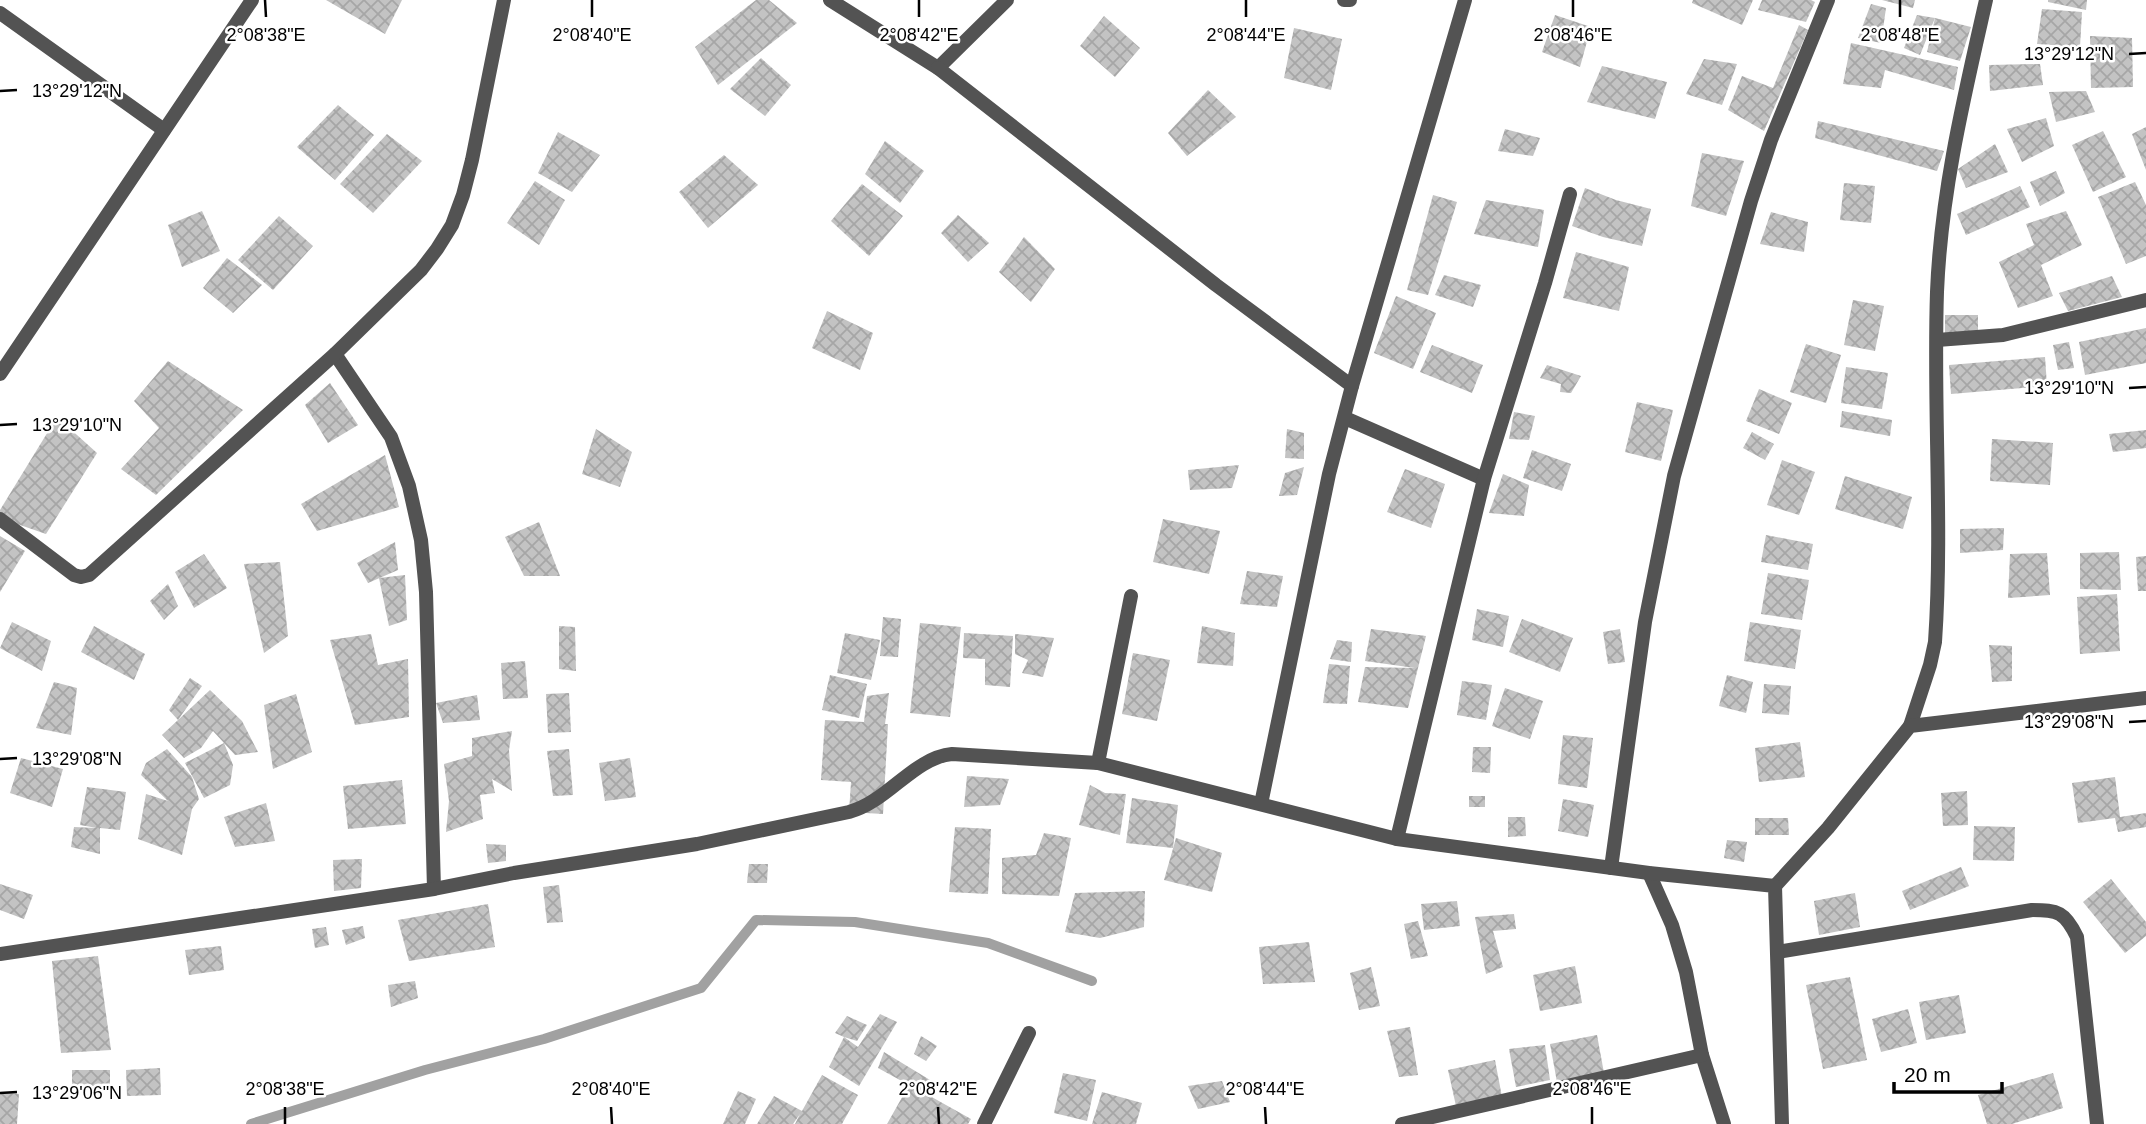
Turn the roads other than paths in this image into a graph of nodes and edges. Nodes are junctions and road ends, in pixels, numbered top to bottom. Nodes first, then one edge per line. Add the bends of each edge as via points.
1 (252, 0) edge
2 (504, 0) edge
3 (830, 0) edge
4 (1007, 0) edge
5 (1465, 0) edge
6 (1828, 0) edge
7 (1986, 0) edge
8 (0, 13) edge
9 (939, 68) junction
10 (164, 130) junction
11 (1570, 194) dead end
12 (2146, 300) edge
13 (1937, 341) junction
14 (334, 354) junction
15 (0, 374) edge
16 (1352, 386) junction
17 (1345, 418) junction
18 (1484, 479) junction
19 (0, 519) edge
20 (1131, 596) dead end
21 (2146, 698) edge
22 (1910, 726) junction
23 (1098, 763) junction
24 (1261, 804) junction
25 (1397, 839) junction
26 (1611, 868) junction
27 (1649, 873) junction
28 (1775, 886) junction
29 (435, 889) junction
30 (1777, 952) junction
31 (0, 954) edge
32 (1029, 1033) dead end
33 (1702, 1055) junction
34 (984, 1124) edge
35 (1402, 1124) edge
36 (1724, 1124) edge
37 (1782, 1124) edge
38 (2097, 1124) edge

1 - 10 street
2 - 14 street via 472,160 452,225 421,270
3 - 9 street
4 - 9 street
5 - 16 street
6 - 26 street via 1751,201 1674,476 1645,622
7 - 13 street via 1951,153 1937,291
8 - 10 street
9 - 16 street
10 - 15 street
11 - 18 street
12 - 13 street via 2003,335
13 - 22 street via 1936,628 1930,665
14 - 19 street via 89,575 74,575
14 - 29 street via 391,437 409,486 421,540
16 - 17 street
17 - 18 street
17 - 24 street via 1329,474
18 - 25 street
20 - 23 street
21 - 22 street
22 - 28 street
23 - 24 street
23 - 29 street via 939,755 854,811 697,844
24 - 25 street
25 - 26 street
26 - 27 street
27 - 28 street
27 - 33 street via 1686,972
28 - 30 street
29 - 31 street
30 - 37 street
30 - 38 street via 2032,910 2052,910 2068,918 2077,937
32 - 34 street
33 - 35 street
33 - 36 street

